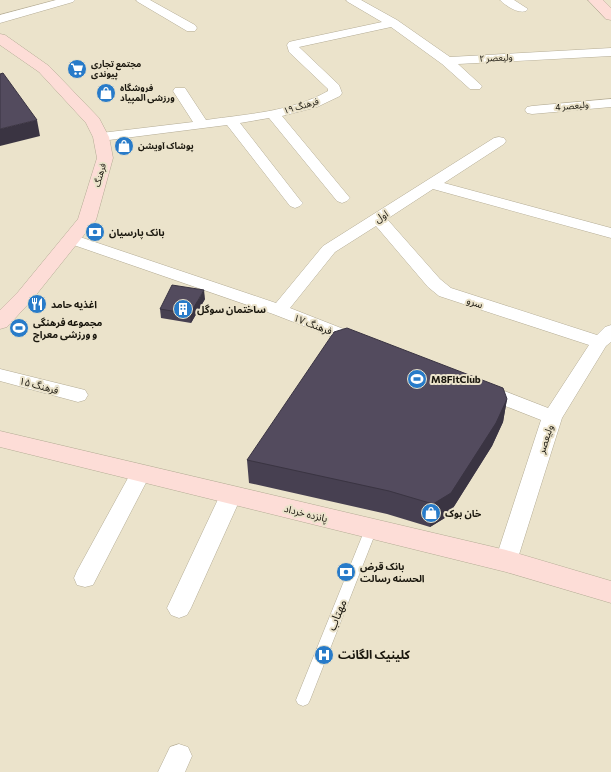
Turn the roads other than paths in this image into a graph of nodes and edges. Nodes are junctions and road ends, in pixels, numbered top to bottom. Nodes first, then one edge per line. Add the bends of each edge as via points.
1 (69, 0) edge
2 (142, 0) edge
3 (352, 0) edge
4 (506, 0) edge
5 (595, 0) edge
6 (522, 9) dead end
7 (610, 12) edge
8 (0, 19) edge
9 (393, 23) junction
10 (191, 28) dead end
11 (1, 40) edge
12 (611, 52) edge
13 (447, 61) junction
14 (475, 86) dead end
15 (180, 91) dead end
16 (611, 103) edge
17 (532, 110) dead end
18 (272, 114) junction
19 (231, 120) junction
20 (202, 125) junction
21 (101, 137) junction
22 (499, 141) dead end
23 (431, 184) junction
24 (342, 198) dead end
25 (295, 203) dead end
26 (378, 218) junction
27 (611, 233) edge
28 (71, 239) junction
29 (279, 310) junction
30 (2, 318) edge
31 (605, 337) edge
32 (375, 348) edge
33 (0, 375) edge
34 (471, 385) edge
35 (78, 395) dead end
36 (552, 417) junction
37 (0, 439) edge
38 (141, 473) junction
39 (232, 495) junction
40 (371, 529) junction
41 (506, 561) junction
42 (86, 578) dead end
43 (611, 592) edge
44 (179, 608) dead end
45 (303, 700) dead end

1 - 8 street
2 - 10 street
3 - 9 street
4 - 6 street
5 - 7 main road
9 - 13 street
9 - 18 street, فرهنگ ۱۹ via 293,46 293,49 334,88 335,93 317,103
11 - 21 main road, فرهنگ via 44,69 93,121
12 - 13 street, ولیعصر ٢
13 - 14 street
15 - 20 street
16 - 17 street, ولیعصر 4
18 - 19 street, فرهنگ ۱۹
18 - 24 street
19 - 20 street, فرهنگ ۱۹
19 - 25 street
20 - 21 street, فرهنگ ۱۹
21 - 28 main road, فرهنگ via 105,158 87,220
22 - 23 street, اول
23 - 26 street, اول
23 - 27 street
26 - 29 street, اول via 329,249
26 - 31 street, سرو via 434,283 445,292
28 - 29 street, فرهنگ ۱۷
28 - 30 main road, فرهنگ via 25,296
29 - 32 street, فرهنگ ۱۷
31 - 36 street, ولیعصر
33 - 35 street, فرهنگ ۱۵
34 - 36 street
36 - 41 street, ولیعصر
37 - 38 main road, پانزده خرداد
38 - 39 main road, پانزده خرداد
38 - 42 street
39 - 40 main road, پانزده خرداد
39 - 44 street
40 - 41 main road, پانزده خرداد
40 - 45 lane, مهتاب
41 - 43 main road, پانزده خرداد

